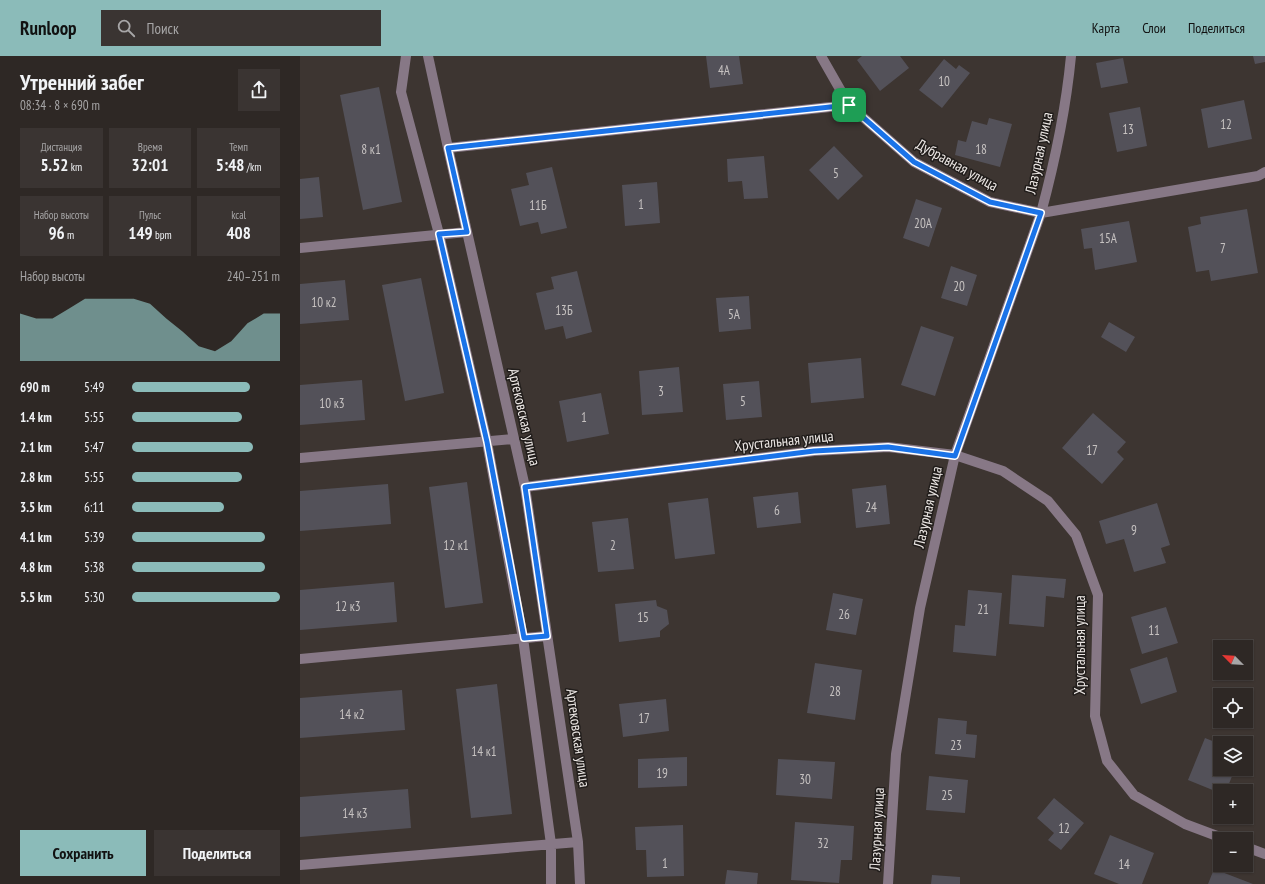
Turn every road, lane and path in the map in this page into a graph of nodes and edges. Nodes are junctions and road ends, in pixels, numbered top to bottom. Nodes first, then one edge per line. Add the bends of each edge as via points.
1 (406, 56) edge
2 (428, 56) edge
3 (821, 56) edge
4 (1071, 56) edge
5 (849, 105) junction
6 (448, 148) junction
7 (1265, 172) edge
8 (1041, 213) junction
9 (467, 232) junction
10 (439, 234) junction
11 (300, 248) edge
12 (514, 439) junction
13 (487, 442) junction
14 (955, 456) junction
15 (300, 458) edge
16 (525, 487) junction
17 (547, 636) junction
18 (524, 638) junction
19 (300, 659) edge
20 (1213, 834) edge
21 (578, 842) junction
22 (551, 844) junction
23 (1253, 850) edge
24 (1265, 854) edge
25 (300, 865) edge
26 (551, 884) edge
27 (580, 884) edge
28 (888, 884) edge

1 - 10 street via 401,92
2 - 6 street, Артековская улица
3 - 5 street, Дубравная улица
4 - 8 street, Лазурная улица via 1067,97
5 - 6 street
5 - 8 street, Дубравная улица via 914,162 990,202
6 - 9 street, Артековская улица
7 - 8 street, Дубравная улица via 1258,176
8 - 14 street, Лазурная улица
9 - 10 street
9 - 12 street, Артековская улица
10 - 11 street
10 - 13 street
12 - 13 street
12 - 16 street, Артековская улица
13 - 15 street
13 - 18 street
14 - 16 street, Хрустальная улица via 888,447 814,451
14 - 20 street, Хрустальная улица via 1003,471 1048,501 1076,535 1098,595 1095,716 1107,761 1134,795 1185,824
14 - 28 street, Лазурная улица via 920,608 896,754
16 - 17 street, Артековская улица
17 - 18 street
17 - 21 street, Артековская улица
18 - 19 street
18 - 22 street
21 - 22 street
21 - 27 street, Артековская улица
22 - 25 street
22 - 26 street
23 - 24 street

